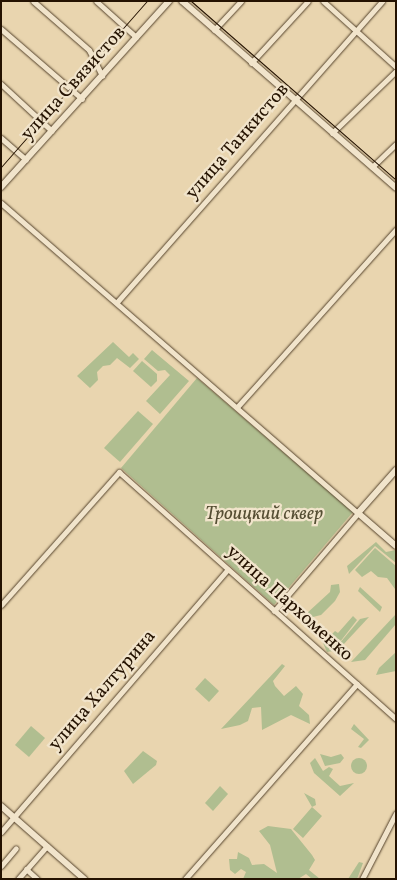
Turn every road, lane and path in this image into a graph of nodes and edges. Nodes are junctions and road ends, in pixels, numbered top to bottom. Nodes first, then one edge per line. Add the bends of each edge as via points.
1 (33, 1) edge
2 (96, 1) edge
3 (169, 1) edge
4 (182, 1) edge
5 (241, 1) edge
6 (308, 1) edge
7 (323, 1) edge
8 (382, 1) edge
9 (1, 29) edge
10 (214, 30) junction
11 (355, 30) junction
12 (136, 37) junction
13 (250, 63) junction
14 (396, 67) edge
15 (396, 71) edge
16 (102, 76) junction
17 (1, 84) edge
18 (82, 99) junction
19 (294, 100) junction
20 (52, 131) junction
21 (332, 133) junction
22 (1, 138) edge
23 (396, 144) edge
24 (26, 160) junction
25 (372, 167) junction
26 (1, 187) edge
27 (396, 188) edge
28 (1, 203) edge
29 (396, 229) edge
30 (117, 302) junction
31 (238, 406) junction
32 (396, 470) edge
33 (358, 513) junction
34 (396, 546) edge
35 (228, 569) junction
36 (1, 605) edge
37 (274, 611) junction
38 (357, 684) junction
39 (396, 719) edge
40 (1, 806) edge
41 (395, 816) edge
42 (14, 817) junction
43 (1, 832) edge
44 (47, 846) junction
45 (16, 848) dead end
46 (1, 866) edge
47 (26, 869) junction
48 (18, 879) edge
49 (37, 879) edge
50 (84, 879) edge
51 (185, 879) edge
52 (362, 879) edge

1 - 16 street via 89,50
2 - 12 street
3 - 12 street, улица Связистов
4 - 10 street
5 - 10 street
6 - 13 street
7 - 11 street
8 - 11 street, улица Танкистов
9 - 18 street
10 - 13 street
11 - 14 street
11 - 19 street, улица Танкистов
12 - 16 street, улица Связистов
13 - 19 street
15 - 21 street
16 - 18 street, улица Связистов
17 - 20 street
18 - 20 street, улица Связистов
19 - 21 street
19 - 30 street, улица Танкистов
20 - 24 street, улица Связистов
21 - 25 street
22 - 24 street
23 - 25 street
24 - 26 street, улица Связистов
25 - 27 street
28 - 30 street
29 - 31 street
30 - 31 street
31 - 33 street via 249,420
32 - 33 street
33 - 34 street
33 - 37 street
35 - 36 street, улица Пархоменко via 118,472
35 - 37 street, улица Пархоменко
35 - 42 street, улица Халтурина
37 - 38 street, улица Пархоменко
38 - 39 street, улица Пархоменко
38 - 51 street
40 - 42 street
41 - 52 street
42 - 43 street, улица Халтурина
42 - 44 street
44 - 47 street
44 - 50 street
45 - 46 street
47 - 48 street
47 - 49 street

